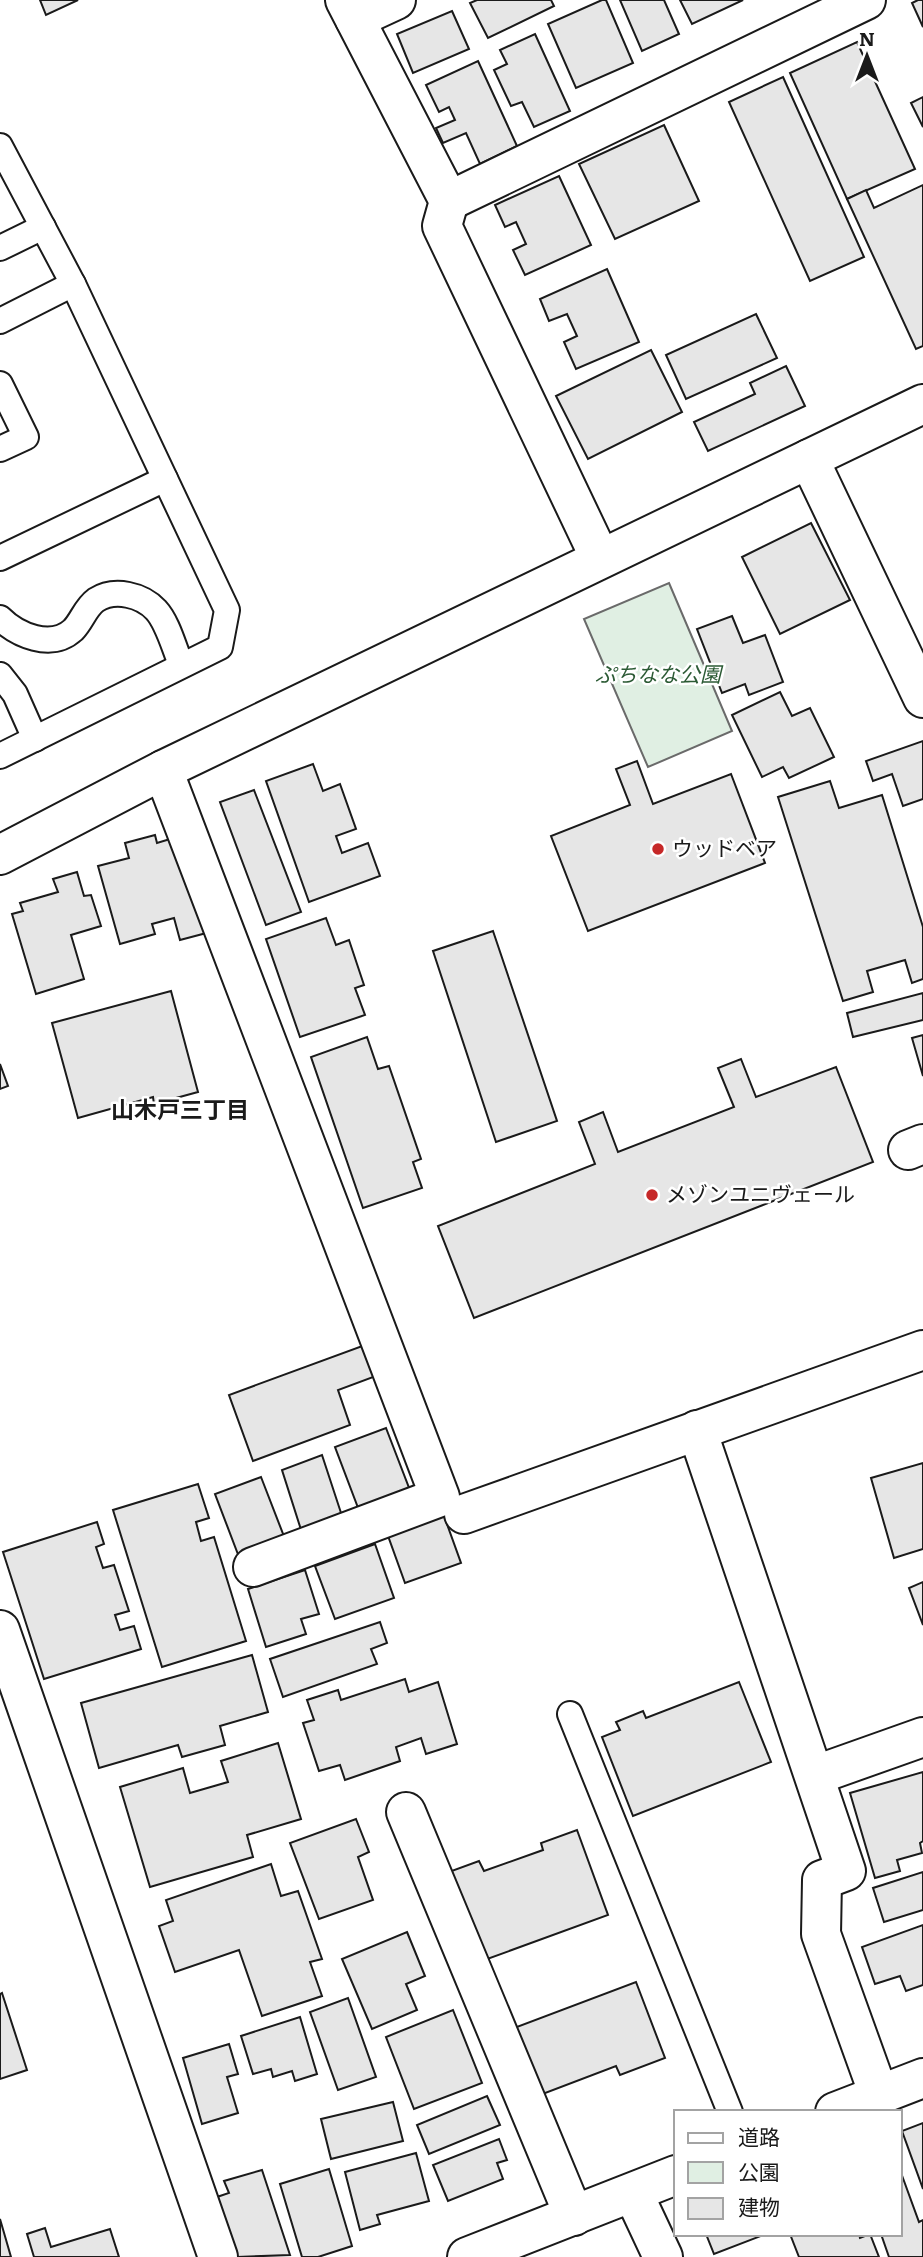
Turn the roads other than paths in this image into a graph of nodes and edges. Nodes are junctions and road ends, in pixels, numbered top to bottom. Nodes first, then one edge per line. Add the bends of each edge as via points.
1 (396, 0) edge
2 (866, 0) edge
3 (350, 10) edge
4 (1, 153) edge
5 (449, 201) junction
6 (43, 227) junction
7 (0, 248) edge
8 (73, 284) junction
9 (0, 321) edge
10 (0, 384) edge
11 (923, 404) edge
12 (0, 449) edge
13 (809, 459) junction
14 (165, 479) junction
15 (0, 558) edge
16 (600, 558) junction
17 (0, 618) edge
18 (181, 664) junction
19 (0, 675) edge
20 (923, 698) edge
21 (35, 738) junction
22 (0, 756) edge
23 (163, 770) junction
24 (0, 855) edge
25 (923, 1350) edge
26 (697, 1430) junction
27 (464, 1514) dead end
28 (253, 1567) dead end
29 (0, 1630) edge
30 (570, 1714) dead end
31 (923, 1737) edge
32 (816, 1775) junction
33 (406, 1812) dead end
34 (923, 2078) edge
35 (879, 2095) junction
36 (729, 2110) edge
37 (840, 2110) edge
38 (674, 2176) edge
39 (633, 2193) junction
40 (574, 2216) junction
41 (218, 2257) edge
42 (467, 2257) edge
43 (663, 2257) edge

1 - 3 street
2 - 5 street
3 - 5 street
4 - 6 lane
5 - 16 street via 442,226
6 - 7 lane
6 - 8 lane
8 - 9 lane
8 - 14 lane
10 - 12 lane via 26,437
11 - 13 street
13 - 16 street
13 - 20 street
14 - 15 lane
14 - 18 lane via 227,610 220,647
16 - 23 street
17 - 18 lane via 13,632 27,638 52,638 72,631 97,599 118,594 139,597 157,612
18 - 21 lane
19 - 21 lane via 15,694
21 - 22 lane
23 - 24 street
23 - 28 street via 440,1497
25 - 26 street
26 - 27 street
26 - 32 street
29 - 41 street
30 - 36 lane
31 - 32 street
32 - 35 street via 846,1871 822,1880 821,1934
33 - 40 street
34 - 35 street
35 - 37 street
38 - 39 street
39 - 40 street
39 - 43 street
40 - 42 street

